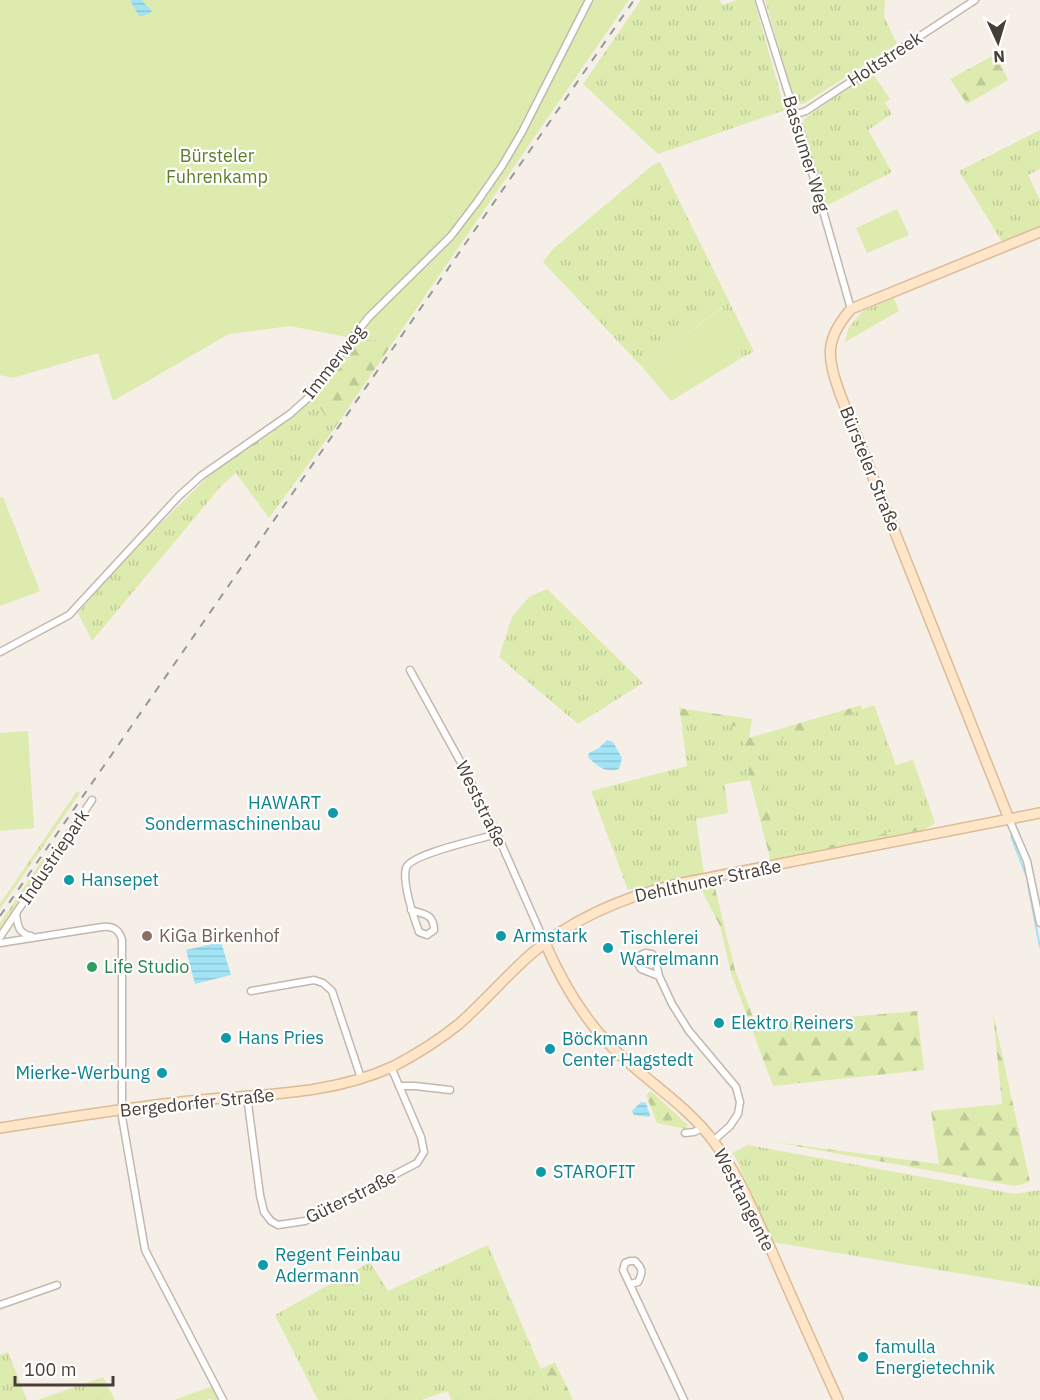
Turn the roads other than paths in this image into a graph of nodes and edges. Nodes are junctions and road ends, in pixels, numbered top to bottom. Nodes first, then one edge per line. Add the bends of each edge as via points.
1 (589, 0) edge
2 (759, 0) edge
3 (975, 0) edge
4 (794, 115) junction
5 (1040, 232) edge
6 (851, 309) junction
7 (0, 652) edge
8 (410, 670) dead end
9 (92, 800) dead end
10 (1040, 813) edge
11 (1009, 819) junction
12 (497, 834) junction
13 (411, 910) dead end
14 (16, 914) junction
15 (1040, 923) edge
16 (0, 937) edge
17 (35, 937) junction
18 (0, 943) edge
19 (545, 943) junction
20 (659, 976) dead end
21 (251, 991) dead end
22 (391, 1067) junction
23 (361, 1078) junction
24 (399, 1086) junction
25 (450, 1090) dead end
26 (247, 1096) junction
27 (122, 1110) junction
28 (0, 1128) edge
29 (702, 1128) junction
30 (685, 1133) dead end
31 (713, 1141) junction
32 (631, 1284) dead end
33 (57, 1285) dead end
34 (0, 1305) edge
35 (197, 1351) junction
36 (190, 1356) dead end
37 (223, 1400) edge
38 (684, 1400) edge
39 (838, 1400) edge

1 - 7 street, Immerweg via 522,132 477,202 451,236 369,317 309,397 201,476 69,615
2 - 4 street, Bassumer Weg
3 - 4 street, Holtstreek via 806,111
4 - 6 street, Bassumer Weg
5 - 6 street
6 - 11 street, Bürsteler Straße via 831,342 832,372
8 - 12 street, Weststraße
9 - 14 street, Industriepark
10 - 11 street, Dehlthuner Straße
11 - 15 street via 1027,861
11 - 19 street, Dehlthuner Straße via 655,889 586,916
12 - 13 street via 410,862 405,869
12 - 19 street, Weststraße
14 - 16 street, Industriepark
14 - 17 street, Industriepark via 18,927
17 - 18 street
17 - 27 street via 110,927 120,933
19 - 22 street, Dehlthuner Straße via 459,1023 414,1056
19 - 29 street, Westtangente via 569,992 587,1018 613,1048
20 - 31 street via 689,1031 736,1087 738,1114
21 - 23 street via 314,980 323,983 332,992
22 - 23 street, Bergedorfer Straße
22 - 24 street, Güterstraße
23 - 26 street, Bergedorfer Straße via 310,1090
24 - 25 street
24 - 26 street, Güterstraße via 422,1137 424,1152 417,1163 305,1221 278,1225 264,1212
26 - 27 street, Bergedorfer Straße
27 - 28 street, Bergedorfer Straße
27 - 35 street via 145,1250
29 - 30 street
29 - 31 street, Westtangente
31 - 39 street, Westtangente via 747,1197
32 - 38 street
33 - 34 street
35 - 36 street
35 - 37 street

